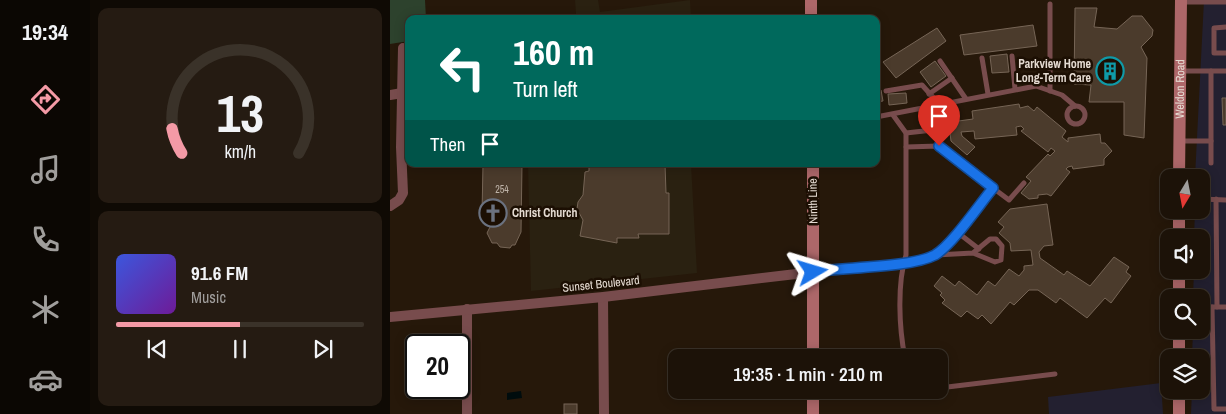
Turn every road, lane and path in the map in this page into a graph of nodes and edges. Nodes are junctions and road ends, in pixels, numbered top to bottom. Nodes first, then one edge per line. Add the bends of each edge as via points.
1 (811, 0) edge
2 (1180, 1) edge
3 (1226, 2) edge
4 (1050, 4) dead end
5 (811, 15) edge
6 (1226, 28) edge
7 (403, 48) dead end
8 (1226, 53) edge
9 (1012, 56) dead end
10 (982, 58) dead end
11 (940, 61) dead end
12 (1180, 71) junction
13 (1211, 71) junction
14 (1226, 71) edge
15 (952, 78) junction
16 (1015, 89) junction
17 (886, 91) dead end
18 (1050, 91) junction
19 (402, 93) junction
20 (929, 94) junction
21 (988, 94) junction
22 (390, 95) edge
23 (966, 99) junction
24 (940, 105) junction
25 (1075, 106) dead end
26 (893, 115) junction
27 (880, 117) edge
28 (943, 119) dead end
29 (933, 130) dead end
30 (906, 133) junction
31 (1211, 140) junction
32 (1179, 141) junction
33 (906, 146) junction
34 (1211, 164) dead end
35 (813, 167) edge
36 (1179, 169) edge
37 (1024, 182) dead end
38 (993, 188) junction
39 (1210, 200) edge
40 (1216, 200) junction
41 (1226, 200) edge
42 (390, 206) edge
43 (957, 232) junction
44 (979, 249) junction
45 (973, 253) junction
46 (935, 255) junction
47 (903, 263) junction
48 (813, 272) junction
49 (603, 298) junction
50 (1210, 307) edge
51 (1215, 307) junction
52 (1226, 307) edge
53 (467, 309) junction
54 (390, 317) edge
55 (813, 349) edge
56 (903, 349) edge
57 (1055, 374) dead end
58 (948, 387) edge
59 (813, 399) edge
60 (1179, 399) edge
61 (1226, 409) edge
62 (467, 414) edge
63 (604, 414) edge
64 (813, 414) edge
65 (1179, 414) edge

1 - 5 street
2 - 3 lane
2 - 12 street, Weldon Road
4 - 18 lane
6 - 8 lane via 1214,28 1214,53
7 - 19 street
9 - 16 lane
10 - 21 lane
11 - 15 lane
12 - 13 lane
12 - 32 street, Weldon Road
13 - 14 lane
13 - 31 lane
15 - 20 lane
15 - 23 lane
16 - 18 lane via 1036,86
16 - 21 lane
17 - 20 lane via 922,85
18 - 25 lane via 1062,95
19 - 22 street
19 - 42 street via 403,193
20 - 24 lane
21 - 23 lane
23 - 24 lane
24 - 26 lane
24 - 28 lane
26 - 27 lane
26 - 30 lane
29 - 30 lane
30 - 33 lane
31 - 32 lane
31 - 34 lane
32 - 36 street, Weldon Road
33 - 38 lane via 939,146
33 - 47 lane via 906,255
35 - 48 street, Ninth Line
37 - 38 lane via 1009,200
38 - 43 lane
39 - 40 lane
40 - 41 lane
40 - 51 lane
43 - 44 lane
43 - 46 lane
44 - 45 lane
44 - 45 lane via 990,239 996,239 1002,246 1001,260 995,262
45 - 46 lane
46 - 47 lane
47 - 48 lane
47 - 56 lane
48 - 49 street, Sunset Boulevard
48 - 55 street, Ninth Line
49 - 53 street, Sunset Boulevard
49 - 63 street
50 - 51 lane
51 - 52 lane
51 - 61 lane via 1214,409
53 - 54 street, Sunset Boulevard
53 - 62 street
57 - 58 lane
59 - 64 street
60 - 65 street

